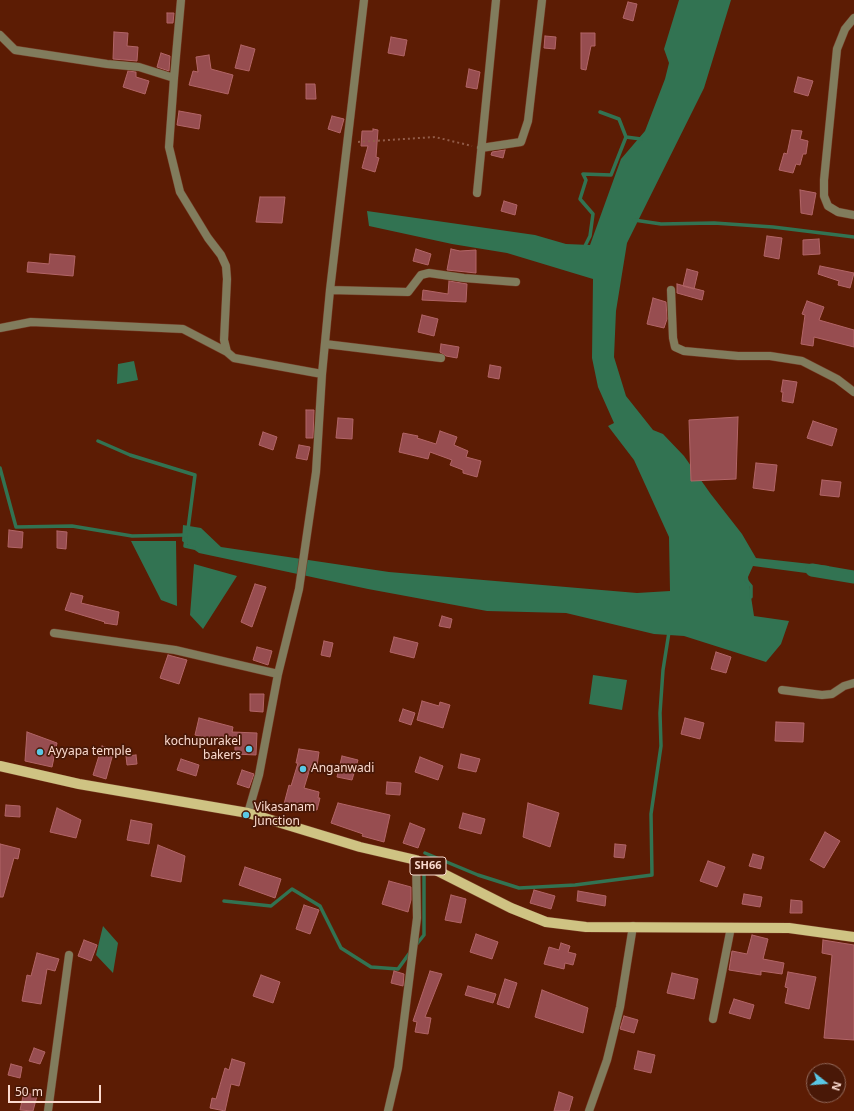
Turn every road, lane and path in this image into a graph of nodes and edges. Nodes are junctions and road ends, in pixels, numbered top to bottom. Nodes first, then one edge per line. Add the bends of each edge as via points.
1 (181, 0) edge
2 (364, 0) edge
3 (496, 0) edge
4 (542, 0) edge
5 (854, 18) edge
6 (0, 35) edge
7 (174, 78) junction
8 (348, 143) junction
9 (481, 148) junction
10 (476, 193) dead end
11 (854, 215) edge
12 (516, 282) dead end
13 (330, 290) junction
14 (672, 290) dead end
15 (0, 328) edge
16 (325, 344) junction
17 (228, 352) junction
18 (441, 358) dead end
19 (322, 374) junction
20 (854, 392) edge
21 (54, 633) dead end
22 (278, 674) junction
23 (854, 683) edge
24 (782, 690) dead end
25 (0, 766) edge
26 (248, 813) junction
27 (416, 860) junction
28 (633, 926) junction
29 (731, 927) junction
30 (854, 938) edge
31 (69, 955) dead end
32 (713, 1019) dead end
33 (48, 1111) edge
34 (388, 1111) edge
35 (588, 1111) edge

1 - 7 street
2 - 8 street
3 - 9 street
4 - 9 street via 528,121 521,142
5 - 11 street via 844,29 837,49 824,196 828,206 838,212
6 - 7 street via 15,50 139,67
7 - 17 street via 169,147 180,192 226,266 224,340
8 - 9 path via 435,138
8 - 13 street
9 - 10 street
12 - 13 street via 429,273 421,275 408,292
13 - 16 street
14 - 20 street via 675,347 684,351 770,356 802,361 837,379
15 - 17 street via 31,322 183,329
16 - 18 street
16 - 19 street
17 - 19 street via 234,358
19 - 22 street via 316,472 299,589
21 - 22 street via 175,650
22 - 26 street via 259,775
23 - 24 street via 832,694 822,695
25 - 26 main road, SH66 via 78,784
26 - 27 main road, SH66 via 360,847
27 - 28 main road, SH66 via 511,908 546,922 586,927
27 - 34 street via 417,918 398,1068
28 - 29 main road, SH66
28 - 35 street via 620,1007 607,1060
29 - 30 main road, SH66 via 788,928
29 - 32 street
31 - 33 street

